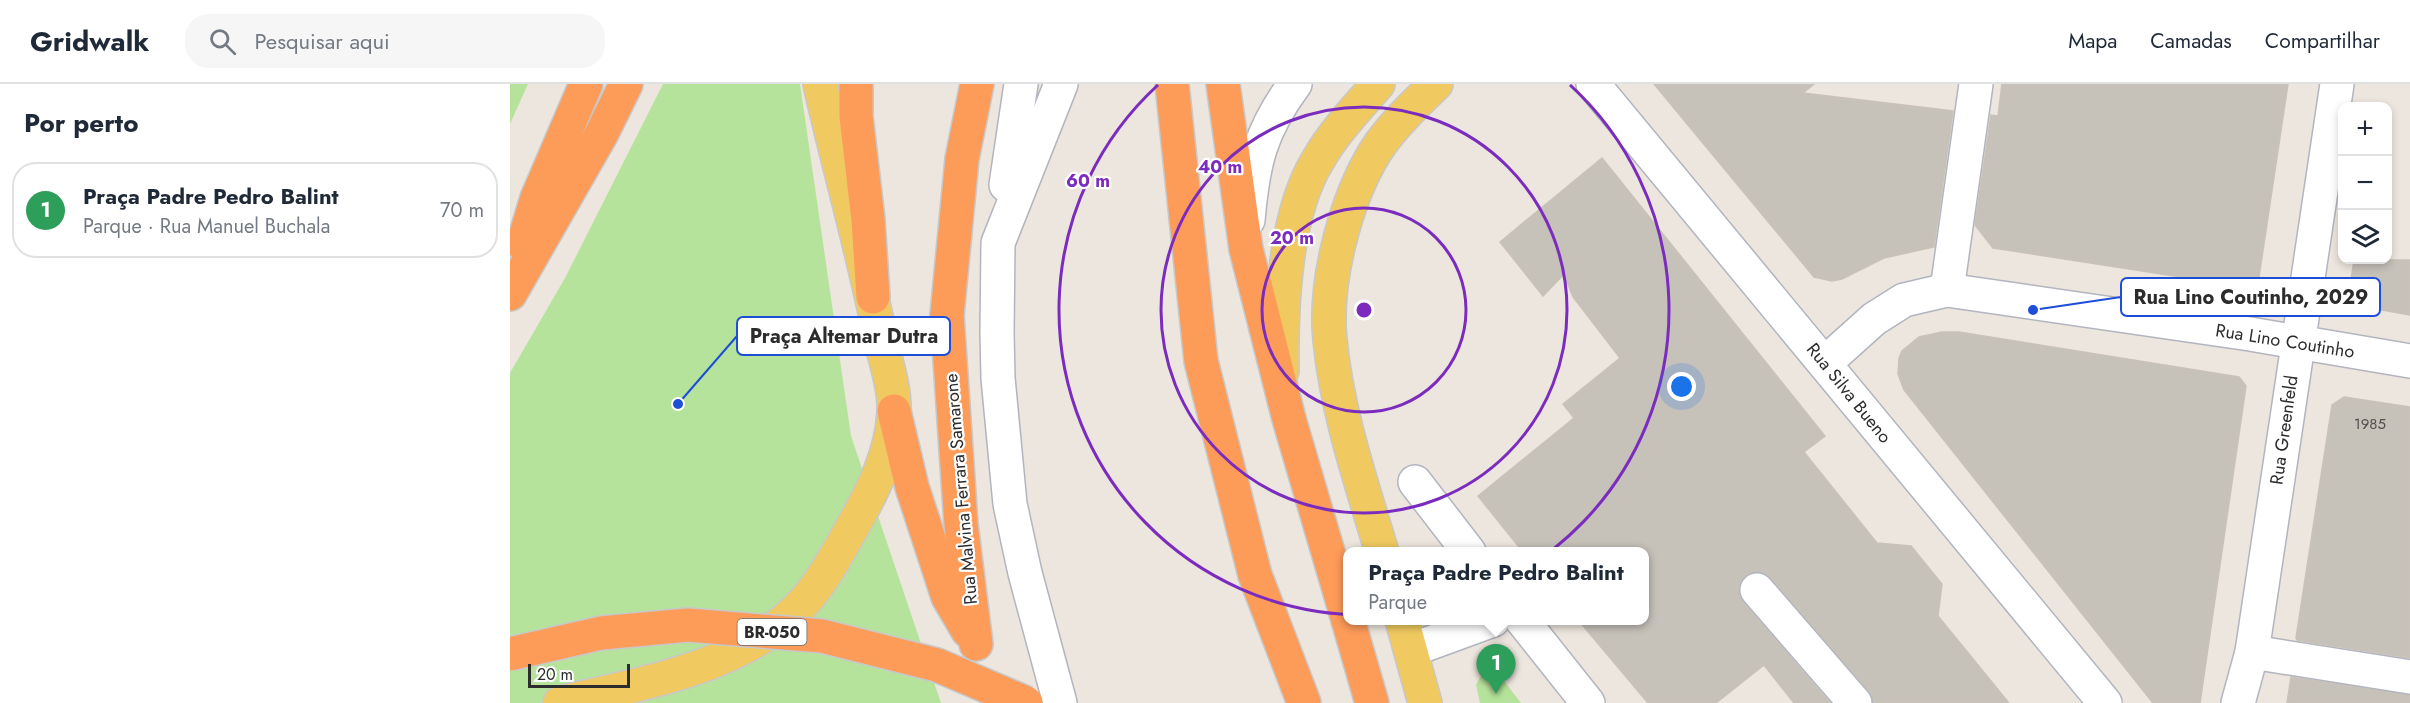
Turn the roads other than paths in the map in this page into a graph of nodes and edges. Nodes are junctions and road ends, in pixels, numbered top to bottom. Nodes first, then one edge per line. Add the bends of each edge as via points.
1 (586, 84) edge
2 (626, 84) edge
3 (820, 84) edge
4 (856, 84) edge
5 (977, 84) edge
6 (1020, 84) edge
7 (1060, 84) edge
8 (1172, 84) edge
9 (1223, 84) edge
10 (1295, 84) edge
11 (1378, 84) edge
12 (1436, 84) edge
13 (1593, 84) edge
14 (1976, 84) edge
15 (2337, 84) edge
16 (998, 243) junction
17 (1246, 249) junction
18 (510, 289) edge
19 (1947, 290) junction
20 (510, 294) edge
21 (873, 297) junction
22 (2297, 343) junction
23 (2410, 361) edge
24 (1825, 363) junction
25 (1282, 388) junction
26 (894, 411) junction
27 (1415, 482) dead end
28 (1381, 547) edge
29 (1464, 547) edge
30 (1757, 590) dead end
31 (1343, 603) edge
32 (1349, 625) edge
33 (1468, 625) edge
34 (1525, 625) edge
35 (1406, 635) edge
36 (976, 644) junction
37 (2252, 652) junction
38 (510, 654) edge
39 (2410, 677) edge
40 (2094, 699) edge
41 (560, 703) edge
42 (993, 703) edge
43 (1026, 703) edge
44 (1060, 703) edge
45 (1304, 703) edge
46 (1372, 703) edge
47 (1425, 703) edge
48 (1588, 703) edge
49 (1855, 703) edge
50 (2238, 703) edge

1 - 18 highway via 537,198
2 - 20 highway via 602,134
3 - 21 main road
4 - 21 highway
5 - 36 highway, Rua Malvina Ferrara Samarone via 962,159 946,315 961,524
6 - 16 street
7 - 16 street
8 - 45 highway via 1201,361 1255,575
9 - 17 highway
10 - 17 street via 1262,139 1252,174
11 - 25 main road via 1317,160 1296,214 1285,275
12 - 28 main road via 1376,151 1352,201 1329,299 1329,338 1341,405
13 - 24 street, Rua Silva Bueno
14 - 19 street
15 - 22 street, Rua Greenfeld
16 - 44 street via 998,378 1010,504
17 - 25 highway
19 - 22 street, Rua Lino Coutinho
19 - 24 street, Rua Lino Coutinho via 1904,300 1874,319
21 - 26 main road
22 - 23 street, Rua Lino Coutinho
22 - 37 street, Rua Greenfeld
24 - 40 street, Rua Silva Bueno
25 - 31 highway
26 - 36 highway via 912,487 948,597
26 - 41 main road via 878,480 857,519 829,569 803,603 771,632 718,660
27 - 29 street
30 - 49 street
32 - 46 highway
33 - 35 street
34 - 48 street
35 - 47 main road
36 - 42 highway
37 - 39 street
37 - 50 street, Rua Greenfeld
38 - 43 highway, BR-050, bridge via 601,633 688,625 822,636 937,665

